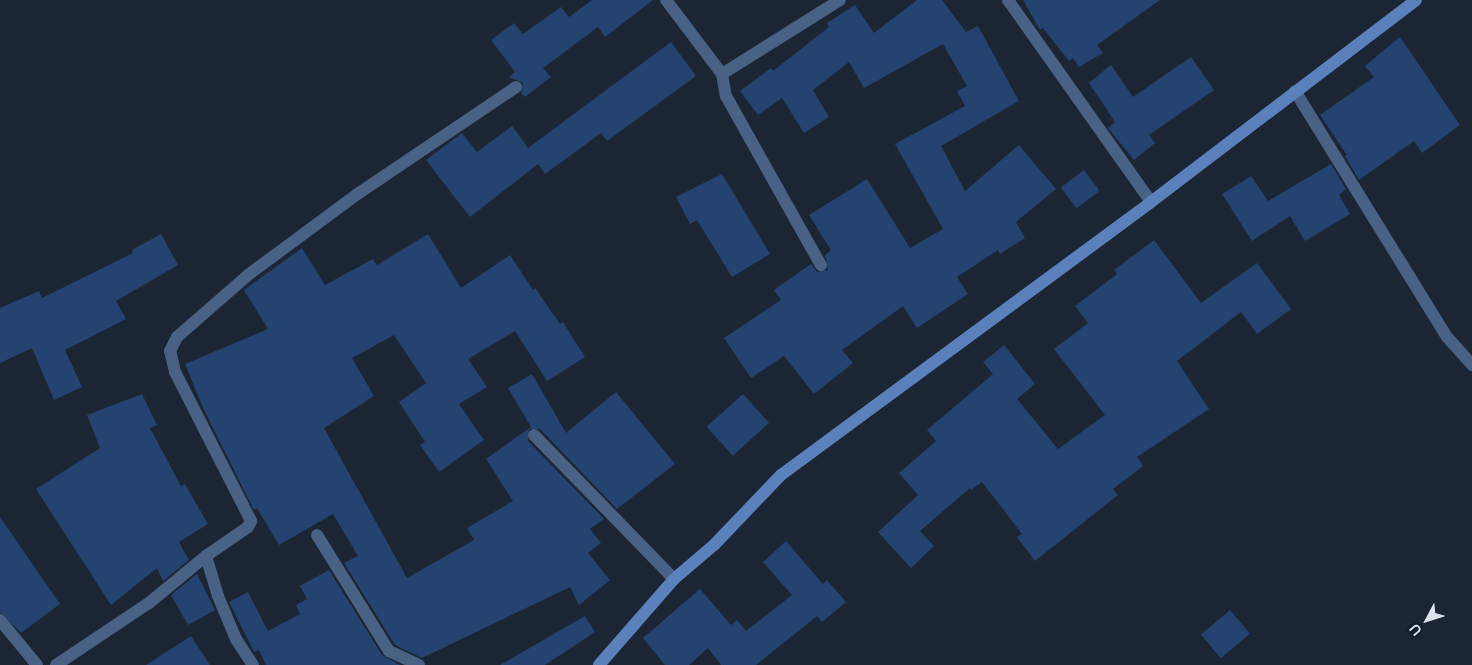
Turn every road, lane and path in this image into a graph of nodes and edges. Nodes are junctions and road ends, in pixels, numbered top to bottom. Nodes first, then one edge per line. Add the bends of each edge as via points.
1 (666, 0) edge
2 (840, 0) edge
3 (1008, 0) edge
4 (1416, 0) edge
5 (722, 74) junction
6 (516, 87) dead end
7 (1295, 91) junction
8 (1151, 202) junction
9 (821, 266) dead end
10 (1472, 365) edge
11 (534, 434) dead end
12 (317, 535) dead end
13 (206, 556) junction
14 (674, 579) junction
15 (0, 620) edge
16 (37, 665) edge
17 (56, 665) edge
18 (253, 665) edge
19 (419, 665) edge
20 (599, 665) edge

1 - 5 street
2 - 5 street
3 - 8 street
4 - 7 street
5 - 9 street via 726,96
6 - 13 street via 356,195 248,275 177,337 170,351 175,372 251,521 248,527
7 - 8 street
7 - 10 street via 1447,338
8 - 14 street via 781,475 714,545
11 - 14 street
12 - 19 street via 389,651
13 - 17 street via 148,604
13 - 18 street via 236,639
14 - 20 street
15 - 16 street

